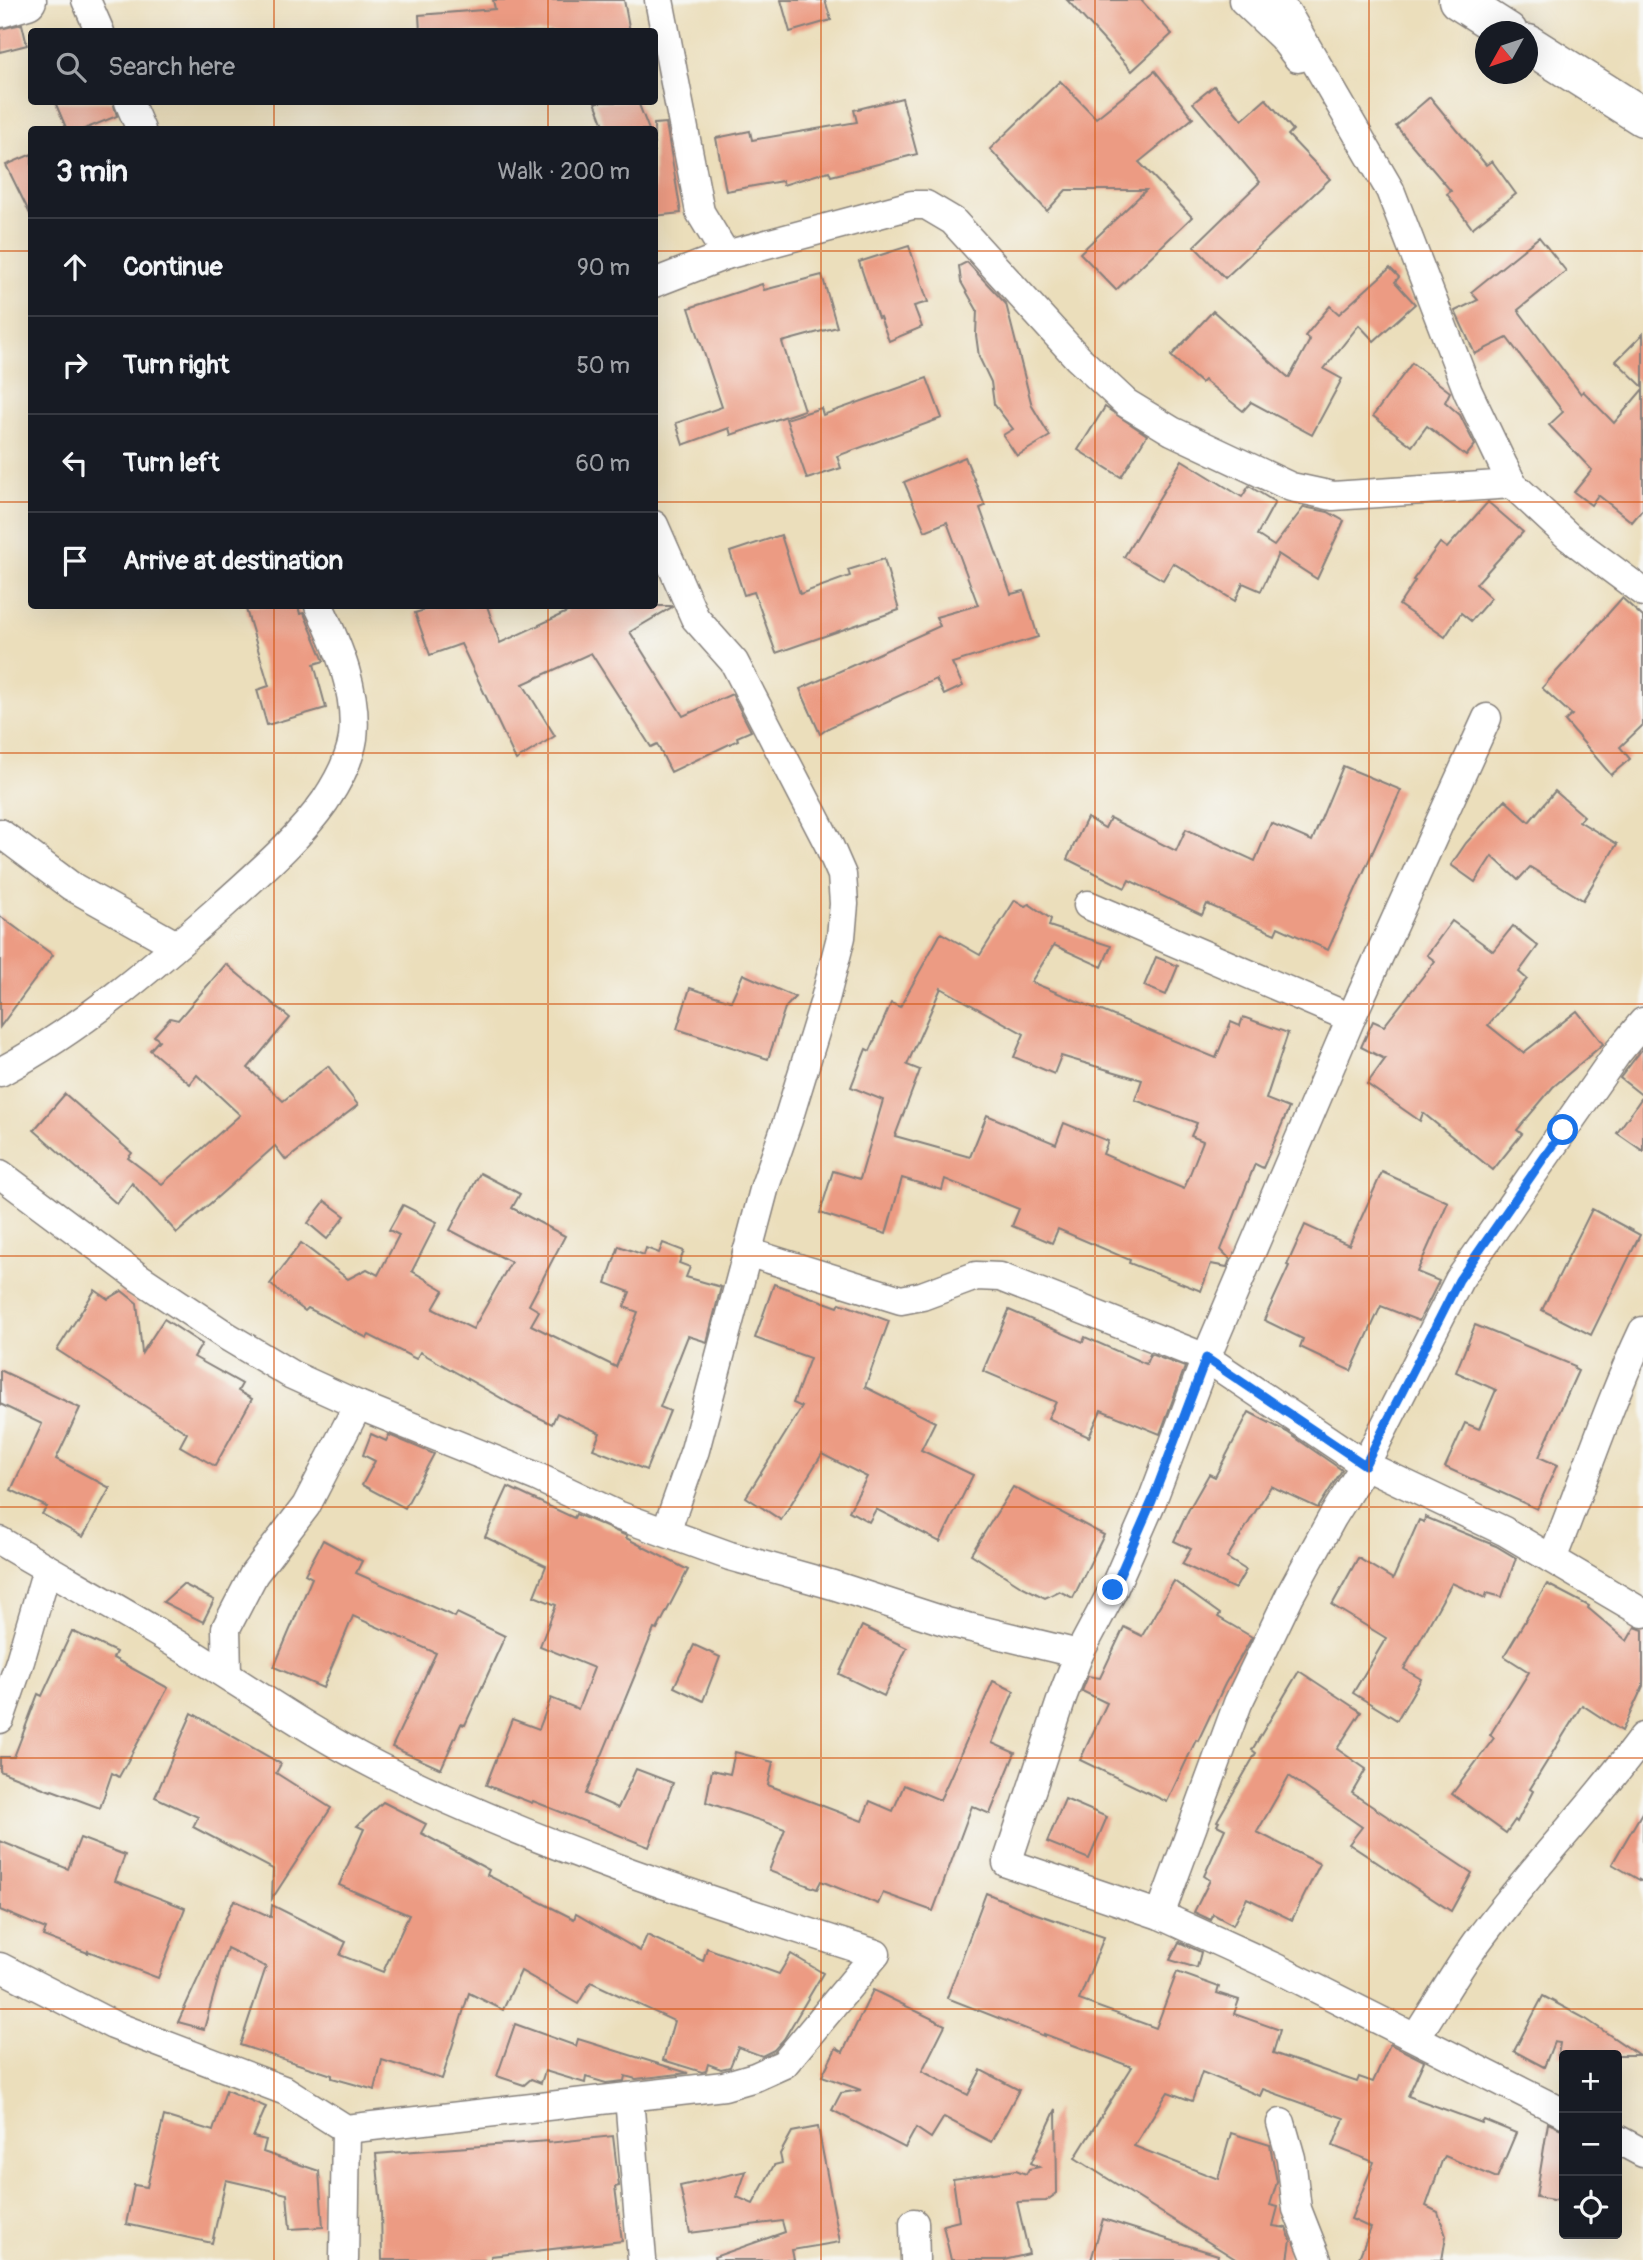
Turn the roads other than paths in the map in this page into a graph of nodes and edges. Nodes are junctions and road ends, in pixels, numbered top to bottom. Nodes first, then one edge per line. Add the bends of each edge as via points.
1 (27, 0) edge
2 (86, 0) edge
3 (659, 0) edge
4 (1243, 0) edge
5 (1271, 0) edge
6 (1459, 0) edge
7 (0, 8) edge
8 (1491, 21) edge
9 (98, 28) edge
10 (1538, 50) edge
11 (130, 105) edge
12 (1643, 117) edge
13 (139, 126) edge
14 (700, 212) junction
15 (726, 255) junction
16 (688, 268) junction
17 (658, 281) edge
18 (1468, 392) junction
19 (1512, 484) junction
20 (658, 534) edge
21 (1643, 592) edge
22 (320, 609) edge
23 (1487, 718) dead end
24 (0, 833) edge
25 (1088, 905) dead end
26 (176, 945) junction
27 (1351, 1018) junction
28 (1643, 1022) edge
29 (0, 1072) edge
30 (0, 1174) edge
31 (747, 1252) junction
32 (1643, 1331) edge
33 (1206, 1358) junction
34 (358, 1405) junction
35 (1365, 1465) junction
36 (666, 1532) junction
37 (0, 1541) edge
38 (1552, 1559) junction
39 (47, 1569) junction
40 (1643, 1613) edge
41 (1079, 1654) junction
42 (227, 1675) junction
43 (0, 1719) edge
44 (1643, 1737) edge
45 (1160, 1915) junction
46 (0, 1967) edge
47 (1416, 2038) junction
48 (629, 2097) junction
49 (1559, 2110) edge
50 (1281, 2123) dead end
51 (345, 2129) junction
52 (1622, 2142) edge
53 (1643, 2152) edge
54 (914, 2223) dead end
55 (344, 2260) edge
56 (642, 2260) edge
57 (915, 2260) edge
58 (1317, 2260) edge

1 - 7 main road
2 - 9 street
3 - 14 street
4 - 18 street via 1282,37 1311,76
5 - 18 street via 1287,13 1390,190
6 - 8 main road
10 - 12 main road
11 - 13 street
14 - 15 street
14 - 16 street
15 - 16 street
15 - 19 street via 926,205 953,220 1078,359 1126,403 1172,431 1291,487 1333,496
16 - 17 street
18 - 19 street
19 - 21 street via 1569,537
20 - 31 street via 695,618 734,662 842,875 841,937
22 - 26 street via 348,679 353,713 352,740 341,773 299,833
23 - 27 street
24 - 26 street via 71,887
25 - 27 street
26 - 29 street via 131,984
27 - 33 street
28 - 35 street via 1459,1280
30 - 34 street via 225,1335 292,1375
31 - 33 street via 901,1300 976,1276 1000,1277
31 - 36 street via 695,1450
32 - 38 street
33 - 35 street
33 - 41 street via 1152,1501
34 - 36 street
34 - 42 street via 306,1506 254,1574 226,1628
35 - 38 street
35 - 45 street via 1290,1595 1238,1703
36 - 41 street via 947,1622
37 - 39 street
38 - 40 street
39 - 42 street
39 - 43 street
41 - 45 street via 1007,1863
42 - 48 street via 375,1765 517,1830 673,1889 876,1954 784,2064 724,2086
44 - 47 street via 1477,1942
45 - 47 street
46 - 51 street via 113,2025 286,2091
47 - 49 street
48 - 51 street
48 - 56 street
50 - 58 street via 1297,2209
51 - 55 street
52 - 53 street
54 - 57 street

